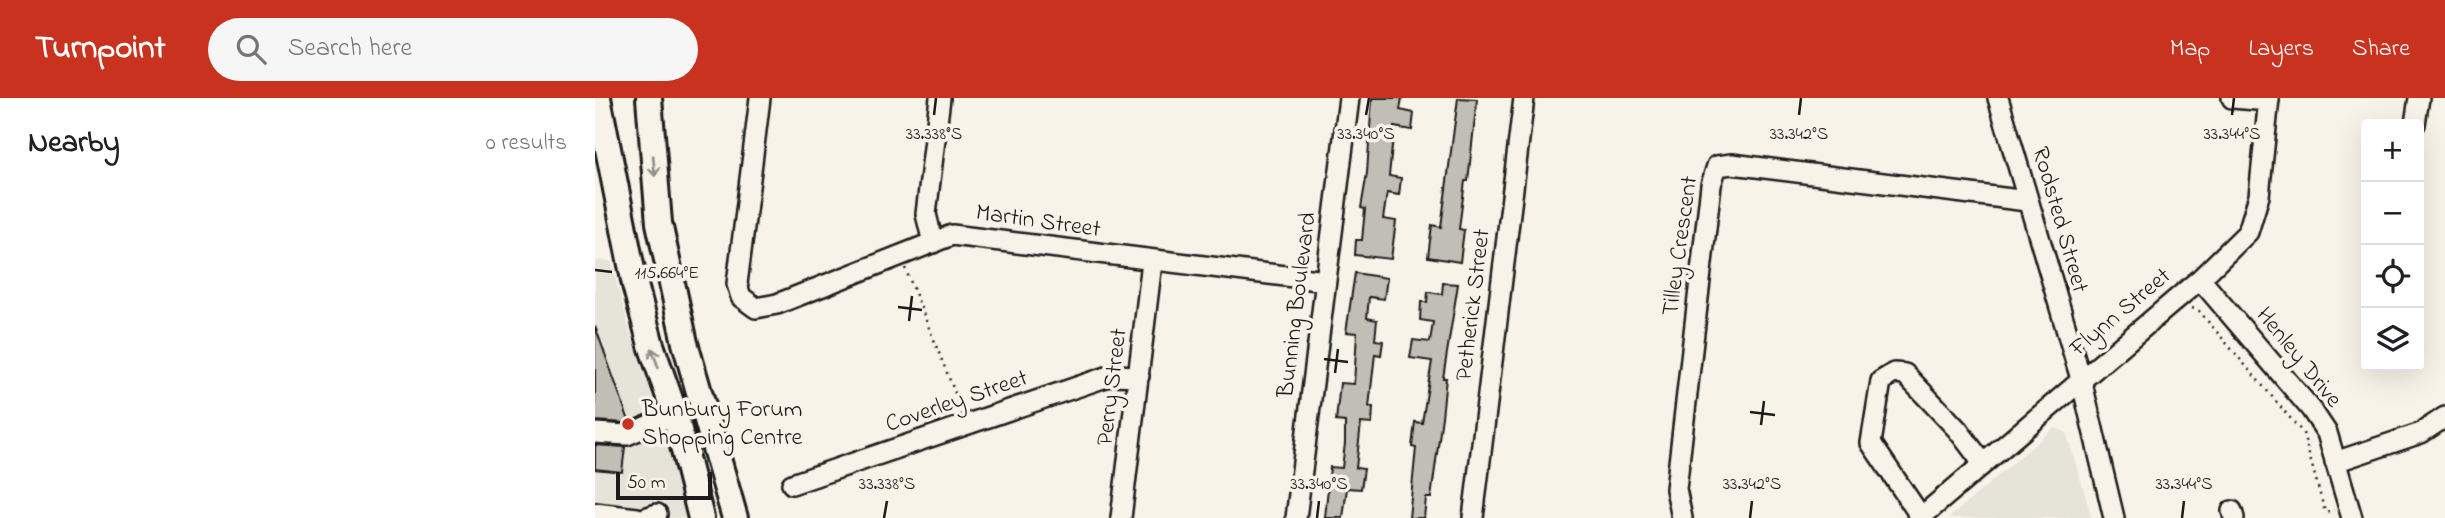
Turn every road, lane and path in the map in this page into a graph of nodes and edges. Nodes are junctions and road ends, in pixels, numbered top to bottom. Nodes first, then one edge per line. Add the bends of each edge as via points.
1 (649, 98) edge
2 (760, 98) edge
3 (940, 98) edge
4 (1347, 98) edge
5 (1524, 98) edge
6 (1998, 98) edge
7 (2232, 98) edge
8 (2419, 98) edge
9 (598, 99) edge
10 (2269, 100) edge
11 (2416, 119) edge
12 (2027, 201) junction
13 (933, 243) junction
14 (900, 256) junction
15 (1152, 262) junction
16 (2200, 279) junction
17 (1326, 281) junction
18 (2183, 309) dead end
19 (1139, 376) junction
20 (2081, 379) junction
21 (675, 414) junction
22 (2445, 417) edge
23 (967, 424) junction
24 (595, 432) edge
25 (1982, 462) junction
26 (2335, 462) junction
27 (792, 484) dead end
28 (2350, 512) edge
29 (595, 513) edge
30 (733, 515) edge
31 (1920, 517) edge
32 (637, 518) edge
33 (701, 518) edge
34 (1121, 518) edge
35 (1296, 518) edge
36 (1472, 518) edge
37 (1682, 518) edge
38 (2114, 518) edge

1 -> 30 main road via 659,223 685,343
2 - 14 street, Martin Street via 737,284 741,297 756,308 777,304
3 - 13 street via 926,214
4 - 17 street, Bunning Boulevard
5 - 36 street, Petherick Street
6 - 12 street, Rodsted Street
7 - 10 street
8 - 11 street
21 -> 9 main road via 635,285
10 - 16 street, Flynn Street via 2253,221 2248,232
12 - 20 street, Rodsted Street
12 - 37 street, Tilley Crescent via 1732,164 1717,166 1710,184 1676,489
13 - 14 street, Martin Street
13 - 15 street, Martin Street via 952,235
14 - 23 path
15 - 17 street, Martin Street
15 - 19 street, Perry Street
16 - 20 street, Flynn Street
16 - 26 street, Henley Drive via 2311,409 2327,433
17 - 35 street, Bunning Boulevard
18 - 28 path via 2199,311 2303,433 2325,512
19 - 23 street, Coverley Street via 1112,375
19 - 34 street, Perry Street
20 - 25 street, Flynn Street
20 - 38 street, Rodsted Street
21 - 24 street via 620,436
21 - 33 main road
22 - 26 street via 2421,433
23 - 27 street, Coverley Street
25 - 31 street, Flynn Street
25 - 31 street via 1905,374 1894,373 1881,381 1871,443
26 - 28 street, Henley Drive
29 - 32 street

